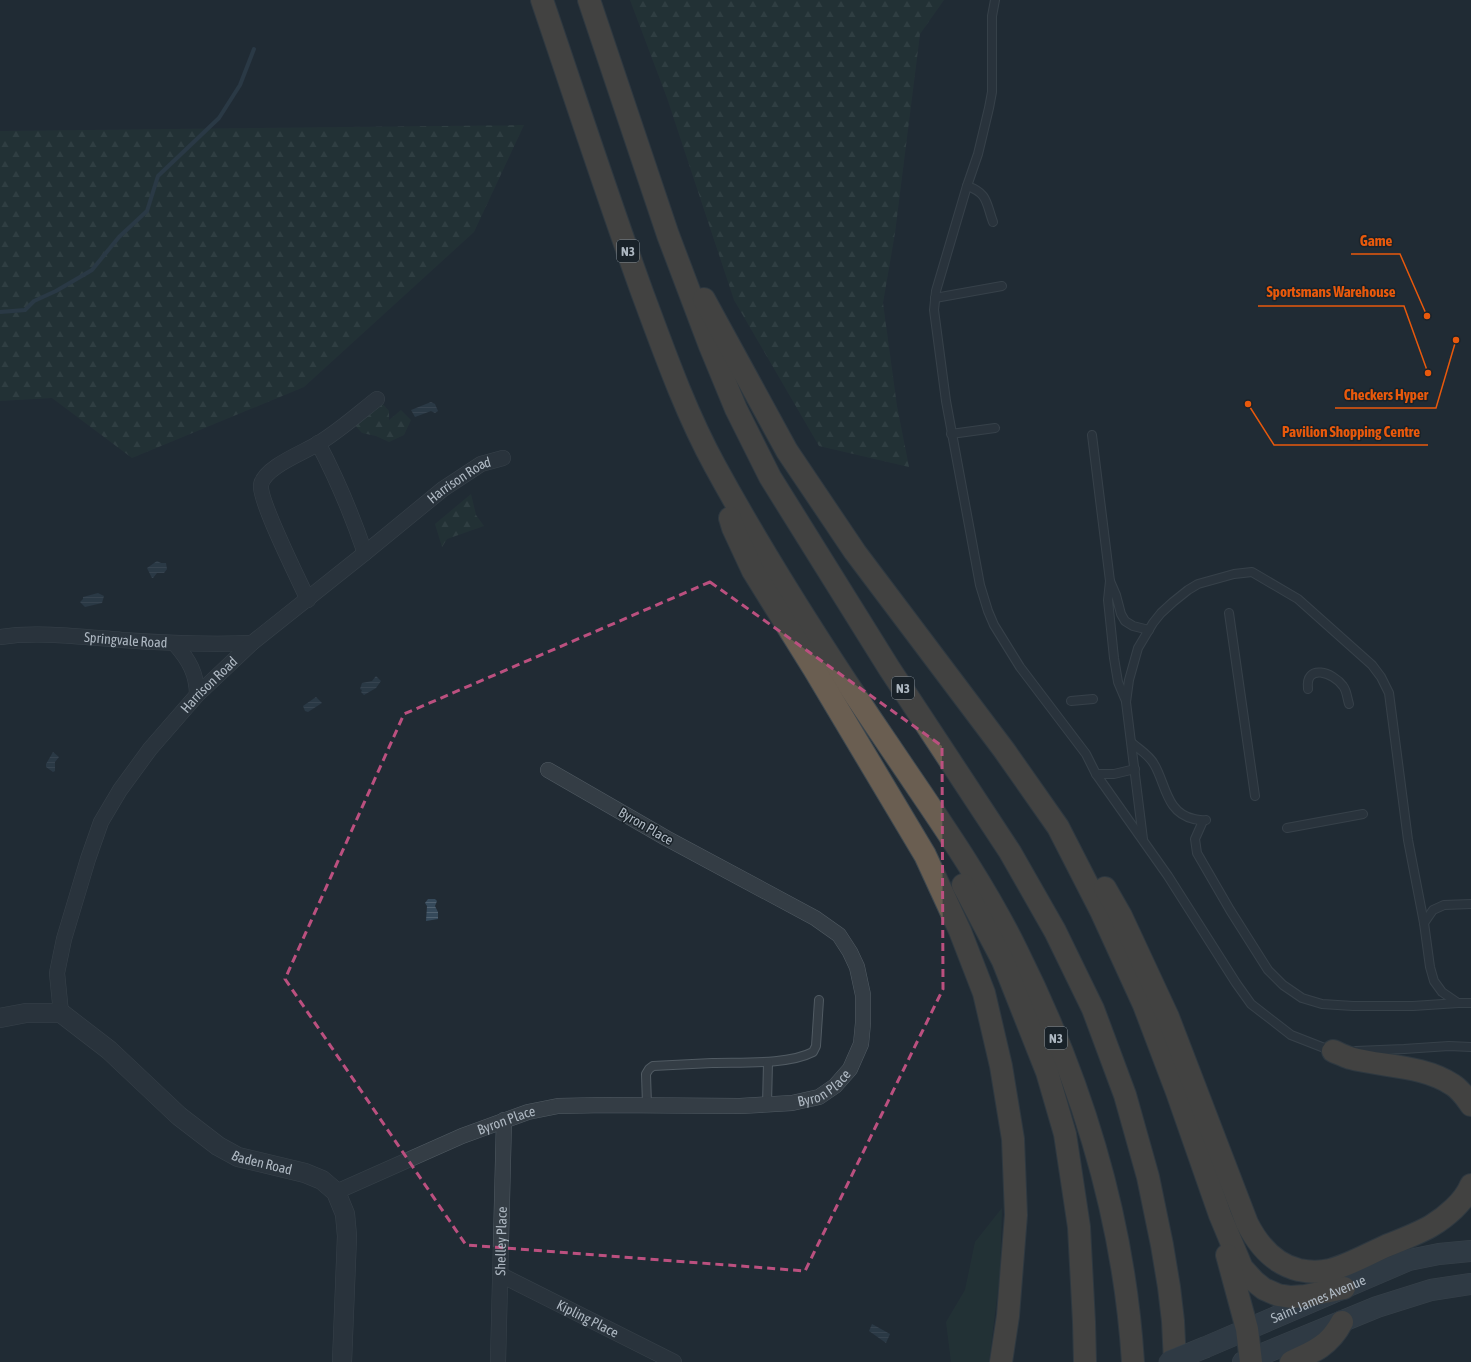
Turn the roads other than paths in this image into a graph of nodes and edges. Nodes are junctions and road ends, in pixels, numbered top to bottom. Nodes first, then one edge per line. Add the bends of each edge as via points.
1 (542, 0) edge
2 (589, 0) edge
3 (995, 0) edge
4 (967, 186) junction
5 (993, 222) dead end
6 (668, 235) junction
7 (1002, 286) dead end
8 (936, 298) junction
9 (377, 399) dead end
10 (995, 428) dead end
11 (951, 434) junction
12 (1092, 435) dead end
13 (318, 443) junction
14 (503, 458) dead end
15 (712, 461) junction
16 (365, 554) junction
17 (1110, 581) junction
18 (308, 600) junction
19 (1229, 613) dead end
20 (1149, 630) junction
21 (0, 637) edge
22 (252, 643) junction
23 (175, 644) junction
24 (1308, 689) dead end
25 (197, 695) junction
26 (1092, 698) dead end
27 (1071, 701) dead end
28 (1126, 702) junction
29 (1349, 704) dead end
30 (1132, 743) junction
31 (890, 748) junction
32 (1135, 769) junction
33 (548, 770) dead end
34 (1096, 774) junction
35 (1255, 796) dead end
36 (1363, 814) dead end
37 (1058, 827) junction
38 (1287, 828) dead end
39 (1143, 840) junction
40 (1471, 904) edge
41 (1424, 923) junction
42 (819, 1000) dead end
43 (1458, 1003) junction
44 (1471, 1003) edge
45 (61, 1013) junction
46 (0, 1018) edge
47 (1471, 1047) edge
48 (1333, 1051) junction
49 (768, 1062) junction
50 (647, 1105) junction
51 (767, 1105) junction
52 (1471, 1105) edge
53 (504, 1120) junction
54 (1471, 1185) edge
55 (336, 1192) junction
56 (1220, 1215) junction
57 (1471, 1251) edge
58 (501, 1275) junction
59 (1471, 1284) edge
60 (1344, 1288) junction
61 (1342, 1322) junction
62 (1247, 1329) junction
63 (1248, 1361) edge
64 (342, 1362) edge
65 (498, 1362) edge
66 (674, 1362) edge
67 (1001, 1362) edge
68 (1085, 1362) edge
69 (1132, 1362) edge
70 (1168, 1362) edge
71 (1175, 1362) edge
72 (1291, 1362) edge

1 - 15 highway, N3 via 666,356
2 - 6 highway, N3
3 - 4 lane via 992,16 992,92 978,154
4 - 5 lane via 983,194
4 - 8 lane
6 - 37 highway via 787,451 855,552 1004,750
6 - 71 highway, N3 via 736,409 770,478 1010,852 1055,931 1093,1009 1125,1095 1148,1177 1169,1287
7 - 8 lane
8 - 11 lane via 934,310
9 - 13 street
10 - 11 lane
11 - 34 lane via 980,585 994,625 1020,667 1086,754
12 - 17 lane
13 - 16 street via 338,482
13 - 18 street via 278,466 262,480 261,486 268,511
14 - 16 street, Harrison Road via 481,464 443,489
15 - 31 highway, N3 via 756,540
15 - 67 highway via 733,528 753,571 924,855 960,931 984,993 1001,1066 1013,1139 1016,1215 1008,1316
16 - 18 street, Harrison Road
17 - 20 lane via 1125,621
17 - 28 lane via 1108,600 1114,658 1118,682
18 - 22 street, Harrison Road
19 - 35 lane
20 - 28 lane via 1134,660
20 - 41 lane via 1173,602 1198,584 1229,575 1252,572 1298,599 1372,665 1389,693 1408,840
21 - 23 street, Springvale Road via 56,636
22 - 23 street, Springvale Road
22 - 25 street, Harrison Road
23 - 25 street via 191,665
24 - 29 lane via 1307,683 1312,675 1327,673 1343,686
25 - 45 street, Harrison Road via 150,749 120,790 101,822 64,939 57,973
26 - 27 lane
28 - 30 lane
30 - 32 lane
30 - 43 lane via 1150,758 1175,808 1190,818 1205,821 1195,839 1198,853 1268,970 1283,985 1302,998 1322,1004 1413,1006
31 - 68 highway via 925,822 970,897 1003,961 1046,1072 1065,1134 1076,1212
31 - 69 highway, N3 via 944,826 1017,949 1070,1071 1096,1151 1116,1236 1127,1306
32 - 34 lane via 1114,774
32 - 39 lane
33 - 51 street, Byron Place via 666,838 815,918 839,936 850,952 857,968 863,995 863,1023 861,1044 850,1069 835,1086 819,1097
34 - 39 lane
36 - 38 lane
37 - 54 highway via 1076,843 1090,861 1121,916 1168,1017 1247,1223 1259,1244 1272,1257 1297,1269 1329,1270 1431,1226 1452,1210 1469,1191
37 - 56 highway via 1101,911 1144,1005
39 - 48 lane via 1252,1004 1291,1034
40 - 41 lane via 1444,905 1433,910
41 - 43 lane via 1434,981 1442,992
42 - 49 lane via 816,1046 813,1052 801,1057
43 - 44 lane
45 - 46 street via 26,1013
45 - 55 street, Baden Road via 109,1050 179,1116 218,1146 238,1157 322,1180
47 - 48 lane
48 - 52 highway via 1349,1058 1439,1077 1454,1085
49 - 50 lane via 653,1066 646,1074
49 - 51 lane
50 - 51 street, Byron Place
50 - 53 street, Byron Place via 558,1106
53 - 55 street, Byron Place
53 - 58 street, Shelley Place
55 - 64 street, Baden Road via 345,1214 348,1236
56 - 60 highway via 1242,1268 1264,1289 1291,1297
56 - 62 highway
57 - 60 main road, Saint James Avenue via 1408,1260
58 - 65 street, Shelley Place
58 - 66 street, Kipling Place
59 - 61 main road via 1431,1290 1377,1307
60 - 62 main road, Saint James Avenue
61 - 63 main road
61 - 72 highway via 1337,1332 1322,1347
62 - 63 highway
62 - 70 main road, Saint James Avenue, bridge

